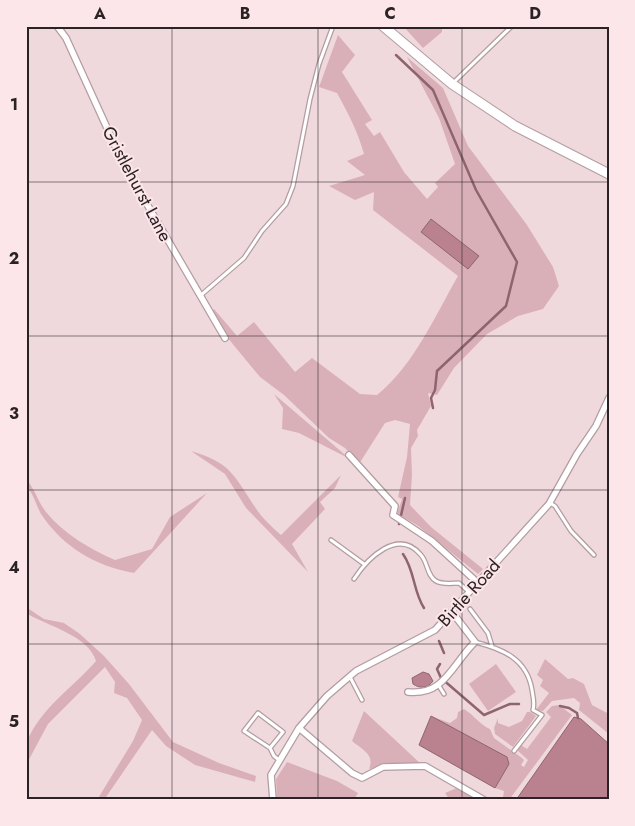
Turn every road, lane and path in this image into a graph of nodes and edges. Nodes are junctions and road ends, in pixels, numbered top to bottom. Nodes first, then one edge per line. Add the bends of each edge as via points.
1 (57, 26) edge
2 (333, 26) edge
3 (383, 26) edge
4 (512, 26) edge
5 (452, 84) junction
6 (609, 174) edge
7 (200, 296) junction
8 (225, 338) dead end
9 (609, 400) edge
10 (349, 455) dead end
11 (550, 503) junction
12 (331, 540) dead end
13 (594, 555) dead end
14 (364, 564) junction
15 (354, 579) dead end
16 (478, 583) junction
17 (470, 592) junction
18 (470, 609) dead end
19 (452, 612) junction
20 (476, 642) junction
21 (492, 646) junction
22 (350, 677) junction
23 (439, 685) junction
24 (408, 692) dead end
25 (444, 694) dead end
26 (362, 700) dead end
27 (299, 728) junction
28 (270, 748) junction
29 (514, 751) dead end
30 (279, 760) junction
31 (273, 800) edge
32 (484, 800) edge

1 - 7 street, Gristlehurst Lane via 66,38 123,163
2 - 7 lane via 317,72 293,186 286,204 244,258
3 - 5 main road
4 - 5 lane
5 - 6 main road via 515,126
7 - 8 street, Gristlehurst Lane
9 - 11 street, Birtle Road
10 - 16 street via 395,506 393,515 432,541
11 - 13 lane via 570,531
11 - 16 street, Birtle Road
12 - 14 lane
14 - 15 lane
14 - 17 lane via 387,546 401,545 421,554 434,579 443,584 459,583
16 - 17 street, Birtle Road
17 - 19 street, Birtle Road
18 - 21 lane via 488,633
19 - 20 street
19 - 22 street, Birtle Road via 435,630
20 - 21 lane
20 - 23 street via 464,652
21 - 29 lane via 508,652 524,669 531,683 533,710 542,715
22 - 26 lane
22 - 27 street, Birtle Road via 327,696
23 - 24 street via 425,692
23 - 25 lane
27 - 30 street, Birtle Road
27 - 32 street via 362,778 383,768 425,766
28 - 28 lane via 244,731 258,713 283,732
28 - 30 lane
30 - 31 street, Birtle Road via 272,775

